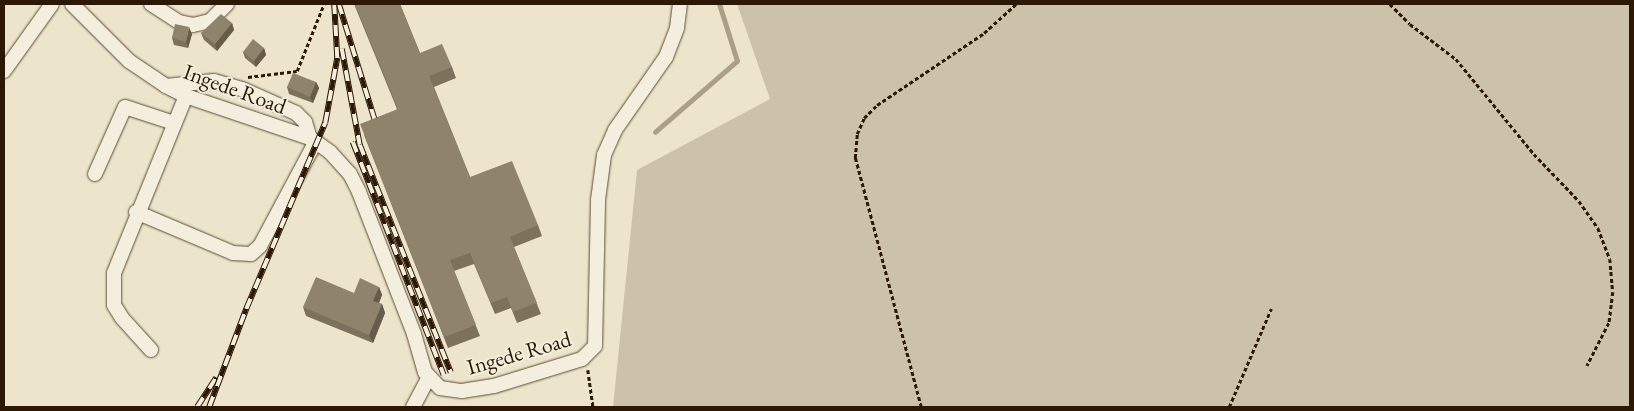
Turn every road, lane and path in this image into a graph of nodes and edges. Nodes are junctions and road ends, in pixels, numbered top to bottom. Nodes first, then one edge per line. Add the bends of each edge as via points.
1 (52, 4) edge
2 (72, 4) edge
3 (151, 4) edge
4 (227, 4) edge
5 (324, 4) edge
6 (680, 4) edge
7 (1016, 4) edge
8 (1390, 4) edge
9 (4, 71) edge
10 (242, 78) dead end
11 (166, 86) junction
12 (186, 96) junction
13 (174, 123) junction
14 (313, 140) junction
15 (95, 174) dead end
16 (136, 212) junction
17 (1271, 309) dead end
18 (151, 350) dead end
19 (585, 356) junction
20 (1587, 366) dead end
21 (428, 379) junction
22 (413, 407) edge
23 (594, 407) edge
24 (921, 407) edge
25 (1229, 407) edge

1 - 9 lane
2 - 11 lane, Ingede Road via 129,61
3 - 4 lane via 179,22 193,25 210,20
5 - 10 path via 297,70
6 - 19 lane, Ingede Road via 677,28 666,57 615,130 604,155 595,262 596,339
7 - 24 path via 984,33 877,105 864,118 857,134 855,158
8 - 20 path via 1410,24 1456,58 1534,154 1584,207 1598,228 1610,259 1613,292 1609,324
11 - 12 lane, Ingede Road
11 - 14 lane via 214,81 256,95 296,113
12 - 13 lane
12 - 14 lane, Ingede Road
13 - 15 lane via 125,107
13 - 16 lane
14 - 16 lane via 260,246 251,254 233,253
14 - 21 lane, Ingede Road via 341,163 359,192
16 - 18 lane via 114,272 112,287 114,304 122,318
17 - 25 path
19 - 21 lane, Ingede Road via 478,390 440,388
19 - 23 path
21 - 22 lane

